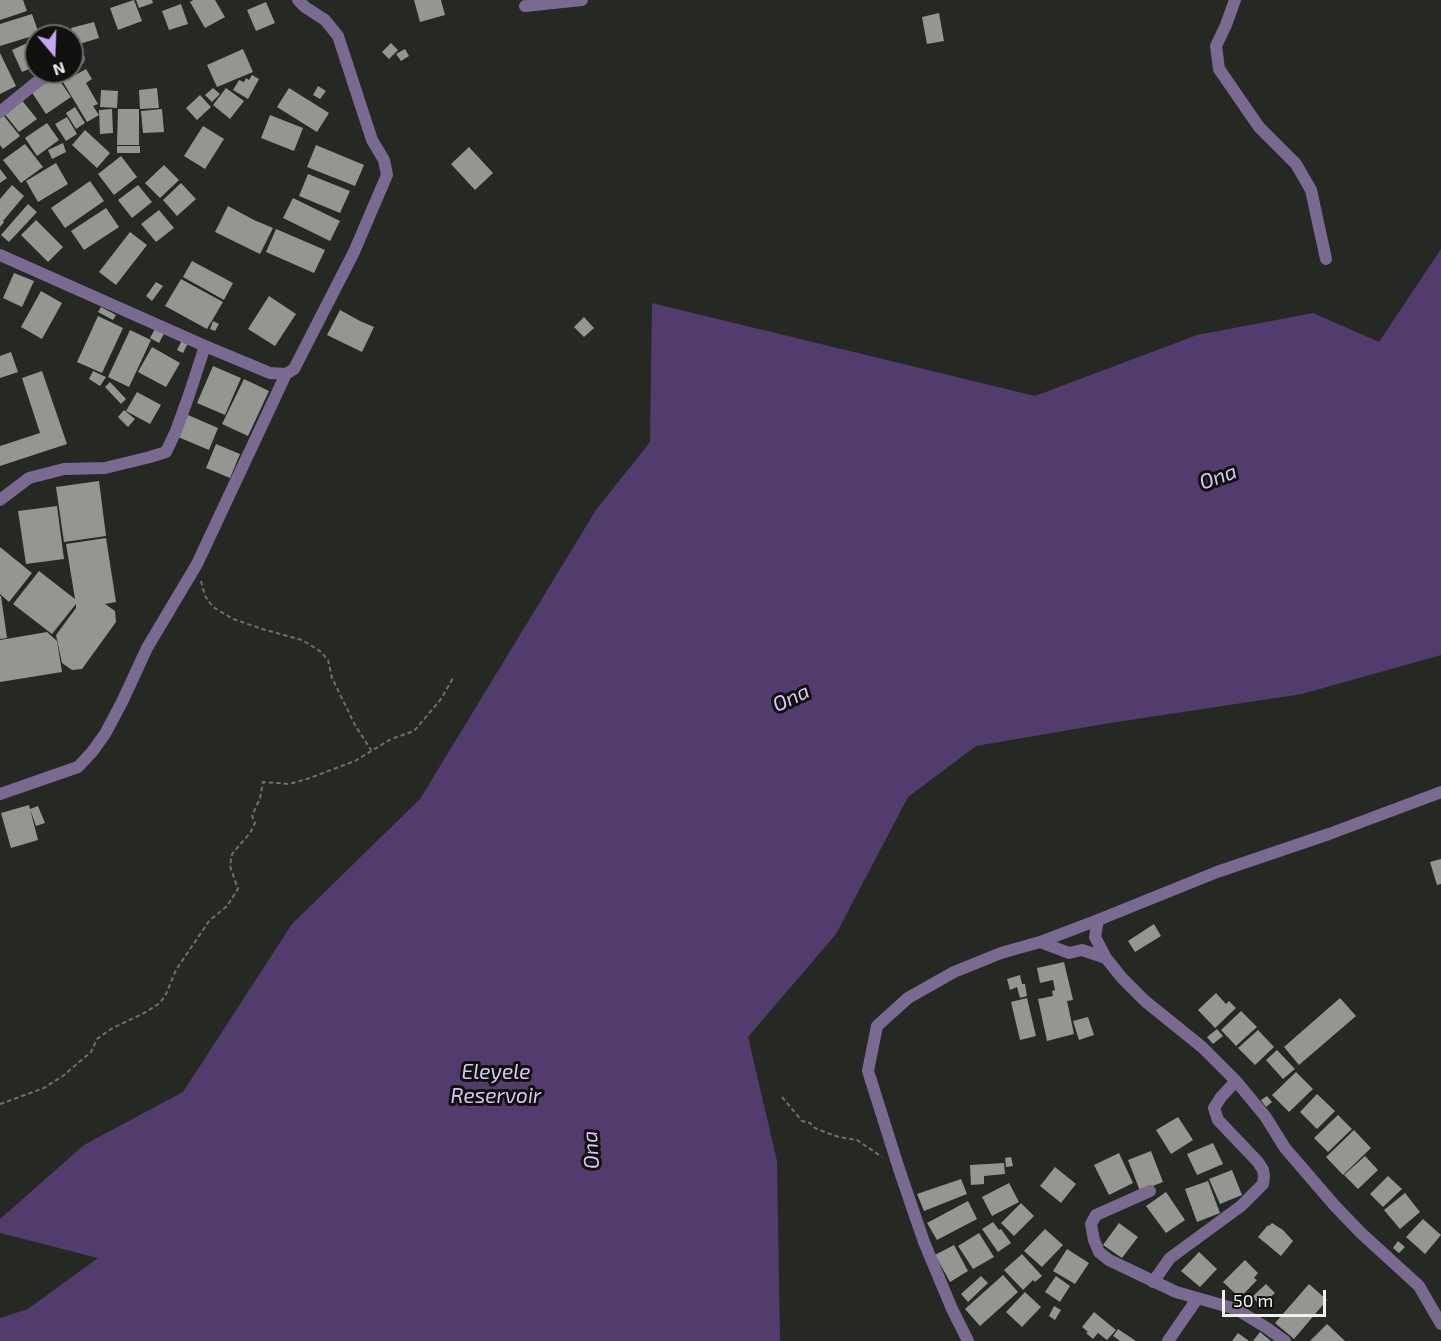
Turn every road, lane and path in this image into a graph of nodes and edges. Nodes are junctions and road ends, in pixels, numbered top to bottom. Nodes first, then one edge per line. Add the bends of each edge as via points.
1 (298, 0) edge
2 (582, 0) edge
3 (1235, 0) edge
4 (525, 6) dead end
5 (35, 84) edge
6 (0, 112) edge
7 (0, 255) edge
8 (1326, 259) dead end
9 (205, 346) junction
10 (285, 374) junction
11 (0, 500) edge
12 (196, 564) junction
13 (453, 678) dead end
14 (371, 750) junction
15 (1441, 792) edge
16 (0, 794) edge
17 (1098, 920) junction
18 (1040, 942) junction
19 (1106, 958) junction
20 (1236, 1081) junction
21 (782, 1097) dead end
22 (0, 1104) edge
23 (899, 1169) junction
24 (1150, 1191) dead end
25 (1153, 1282) junction
26 (1197, 1299) junction
27 (1441, 1324) edge
28 (968, 1341) edge
29 (1168, 1341) edge
30 (1285, 1341) edge

1 - 10 street via 325,20 338,36 387,175 354,252 294,369
2 - 4 street
3 - 8 street via 1216,46 1219,69 1259,127 1301,172 1311,190
5 - 6 street
7 - 9 street
9 - 10 street via 270,373
9 - 11 street via 166,452 105,468 64,469 29,478
10 - 12 street
12 - 14 path via 205,596 213,607 233,619 302,640 320,651
12 - 16 street via 92,752 78,767
13 - 14 path via 414,730
14 - 22 path via 355,761 307,779 289,784 263,782 252,816 255,823 232,854 230,866 238,889 227,906 209,921 176,970 160,1003 97,1039 91,1052 44,1088
15 - 17 street via 1217,872
17 - 18 street
17 - 19 street via 1095,937
18 - 19 street via 1069,953 1082,950
18 - 23 street via 954,972 908,998 877,1026 868,1071
19 - 20 street via 1145,1001 1202,1047
20 - 25 street via 1214,1108 1218,1120 1258,1162 1263,1170 1263,1184 1241,1206 1170,1258
20 - 27 street via 1285,1148 1335,1206 1419,1286
21 - 23 path via 802,1121 833,1135 857,1140
23 - 28 street via 941,1285
24 - 25 street via 1096,1215 1091,1224 1099,1252
25 - 26 street
26 - 29 street
26 - 30 street via 1236,1309

